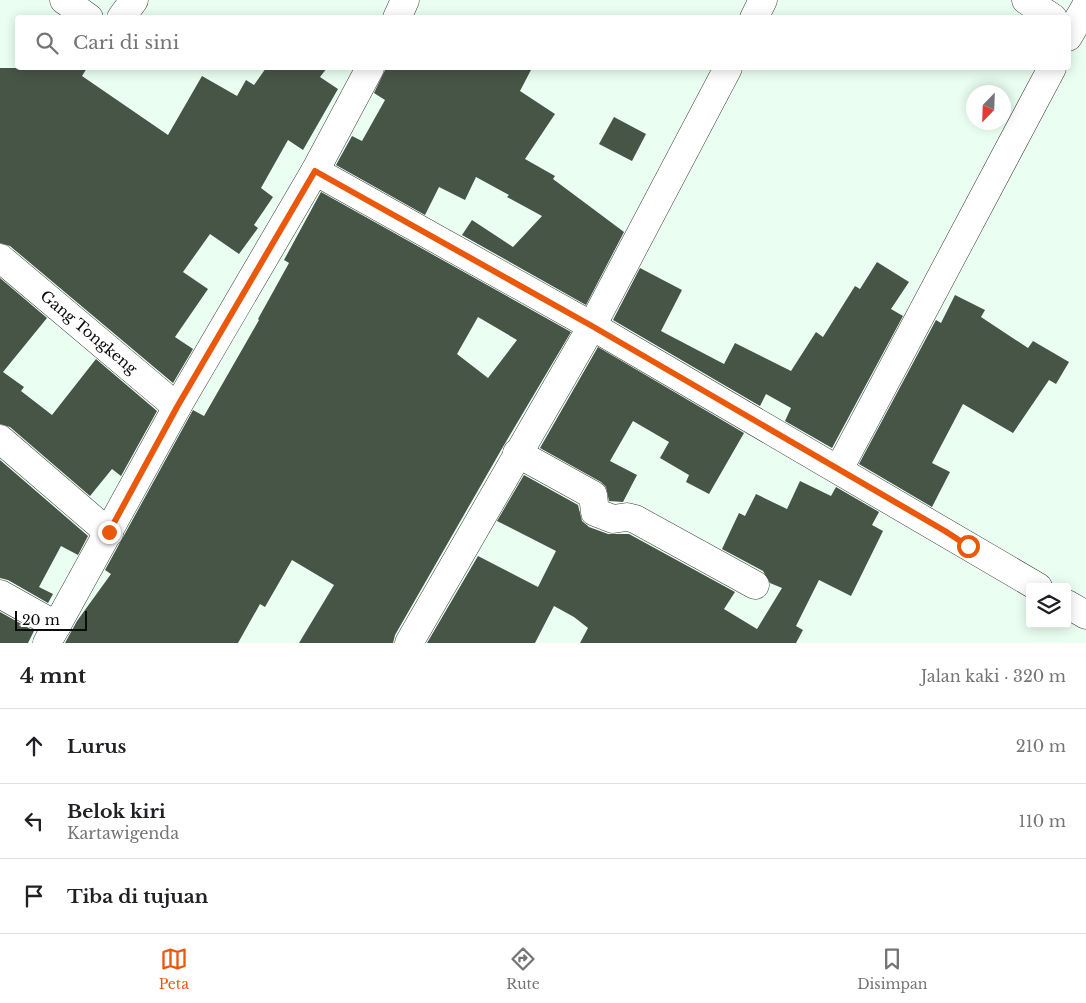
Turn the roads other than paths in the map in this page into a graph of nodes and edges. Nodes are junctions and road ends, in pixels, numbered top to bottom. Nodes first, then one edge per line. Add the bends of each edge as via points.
1 (64, 0) edge
2 (134, 0) edge
3 (763, 0) edge
4 (1026, 0) edge
5 (1086, 6) edge
6 (85, 15) edge
7 (123, 15) edge
8 (756, 15) edge
9 (1047, 15) edge
10 (1071, 28) edge
11 (369, 70) edge
12 (727, 70) edge
13 (1051, 70) edge
14 (315, 171) junction
15 (0, 258) edge
16 (592, 326) junction
17 (177, 407) junction
18 (0, 439) edge
19 (517, 453) junction
20 (839, 469) junction
21 (109, 532) junction
22 (1031, 583) edge
23 (754, 585) dead end
24 (0, 594) edge
25 (1071, 606) edge
26 (1086, 615) edge
27 (52, 634) edge
28 (409, 643) edge

1 - 6 street
2 - 7 street
3 - 8 street
4 - 9 street
5 - 10 street
11 - 14 street
12 - 16 street
13 - 20 street
14 - 16 street
14 - 17 street
15 - 17 street, Gang Tongkeng
16 - 19 street
16 - 20 street
17 - 21 street
18 - 21 street
19 - 23 street via 594,496 595,512 612,519 635,519
19 - 28 street
20 - 22 street
21 - 27 street
24 - 27 street
25 - 26 street

